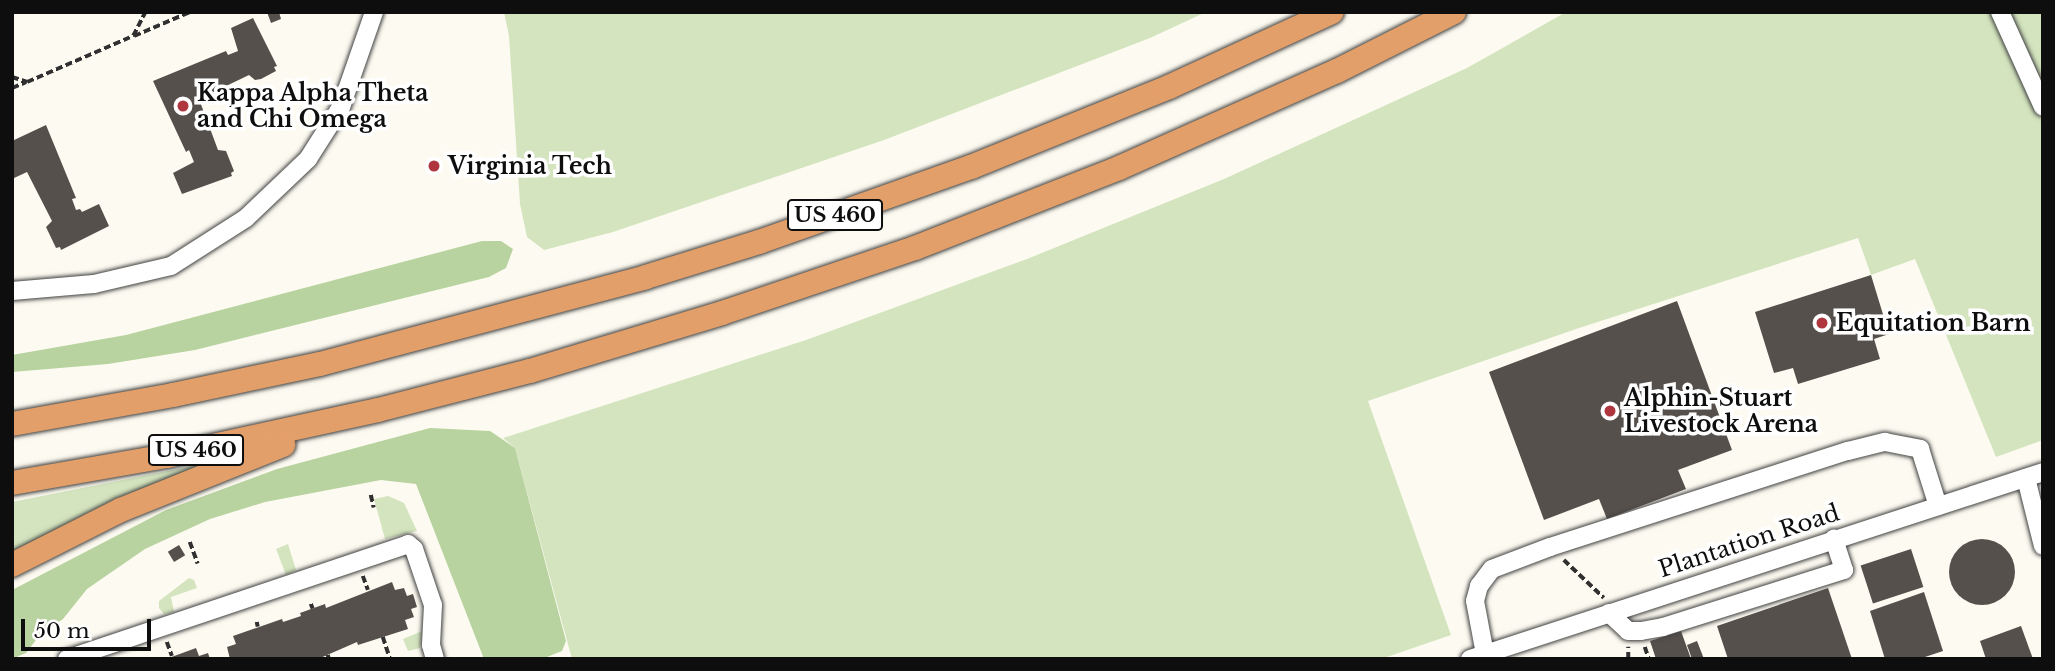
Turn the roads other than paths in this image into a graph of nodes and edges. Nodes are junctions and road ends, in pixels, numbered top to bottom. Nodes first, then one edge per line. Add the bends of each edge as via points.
1 (374, 12) edge
2 (1332, 12) edge
3 (1454, 12) edge
4 (2000, 12) edge
5 (2043, 107) edge
6 (12, 291) edge
7 (378, 410) junction
8 (12, 424) edge
9 (2034, 475) edge
10 (12, 483) edge
11 (1938, 506) junction
12 (1834, 539) junction
13 (2043, 546) edge
14 (12, 565) edge
15 (1609, 607) junction
16 (1478, 656) edge
17 (430, 657) edge
18 (67, 659) edge

1 - 6 street via 341,107 308,159 246,218 171,266 94,285
2 - 8 highway, US 460 via 1045,138 921,186 684,265 577,298 320,364
3 - 7 highway, US 460 via 1175,144 915,248 626,343
4 - 5 street
7 - 10 highway, US 460 via 207,448
7 - 14 highway via 133,505
9 - 11 street, Plantation Road
9 - 13 street
11 - 12 street, Plantation Road
11 - 16 street via 1920,449 1885,442 1550,547 1492,569 1479,586 1475,601
12 - 15 street, Plantation Road
12 - 15 street via 1844,570 1641,631 1628,631
15 - 16 street, Plantation Road
17 - 18 street via 433,605 414,549 405,544

